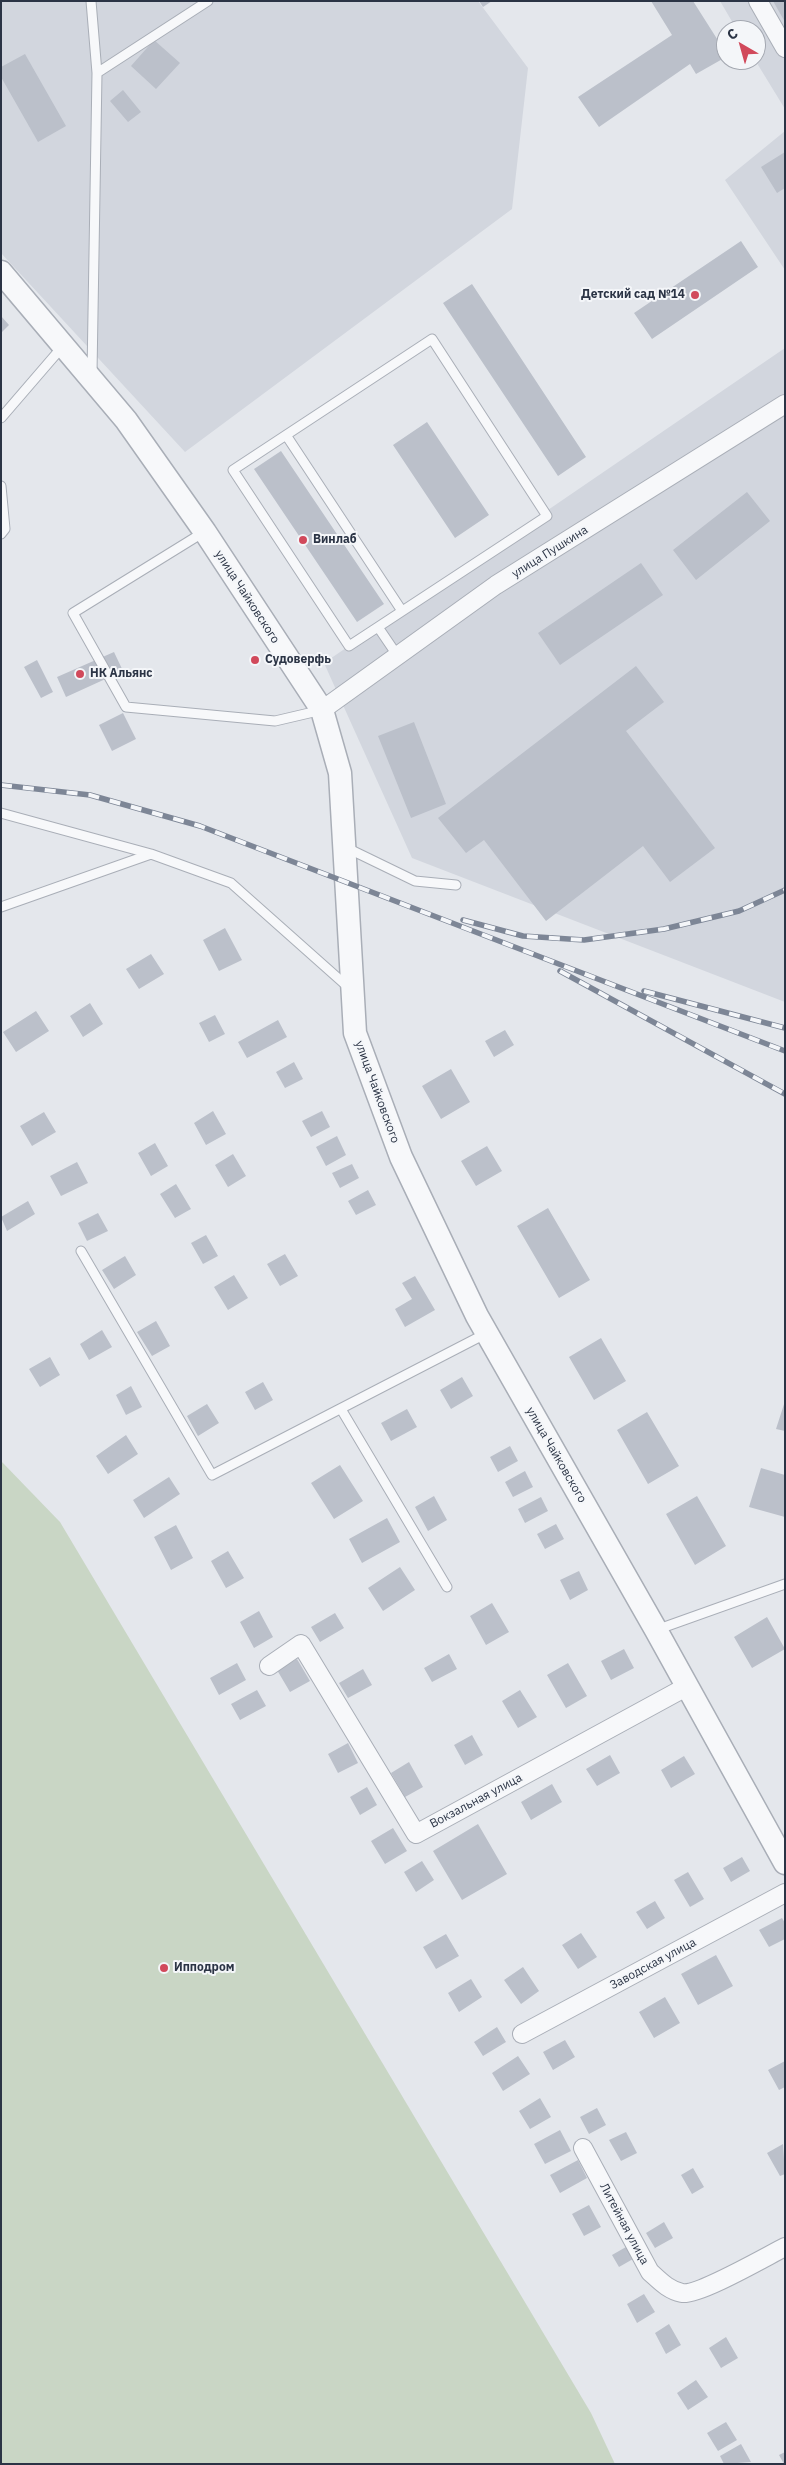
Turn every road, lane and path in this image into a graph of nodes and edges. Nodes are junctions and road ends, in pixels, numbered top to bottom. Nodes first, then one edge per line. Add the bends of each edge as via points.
1 (91, 1) edge
2 (208, 1) edge
3 (758, 1) edge
4 (785, 48) edge
5 (97, 73) junction
6 (1, 272) edge
7 (64, 345) junction
8 (92, 378) junction
9 (785, 404) edge
10 (1, 418) edge
11 (286, 435) junction
12 (1, 486) edge
13 (205, 532) junction
14 (1, 534) edge
15 (402, 611) junction
16 (378, 627) junction
17 (397, 655) junction
18 (322, 710) junction
19 (1, 813) edge
20 (344, 847) junction
21 (152, 854) junction
22 (456, 885) dead end
23 (1, 906) edge
24 (352, 990) junction
25 (81, 1251) dead end
26 (487, 1333) junction
27 (341, 1409) junction
28 (785, 1584) edge
29 (447, 1587) dead end
30 (656, 1630) junction
31 (269, 1666) dead end
32 (686, 1687) junction
33 (785, 1863) edge
34 (785, 1893) edge
35 (522, 2034) dead end
36 (584, 2148) dead end
37 (785, 2247) edge

1 - 5 lane
2 - 5 lane
3 - 4 street
5 - 8 lane
6 - 7 street, улица Чайковского
7 - 8 street, улица Чайковского
7 - 10 lane
8 - 13 street, улица Чайковского via 126,420
9 - 17 street, улица Пушкина via 496,585
11 - 15 lane
11 - 15 lane via 432,340 547,516
11 - 16 lane via 233,470 349,646
12 - 14 lane via 5,529
13 - 18 street, улица Чайковского
13 - 18 lane via 73,612 126,707 275,721
15 - 16 lane
16 - 17 lane
17 - 18 street, улица Пушкина
18 - 20 street, улица Чайковского via 340,773
19 - 21 lane
20 - 22 lane via 415,881
20 - 24 street, улица Чайковского
21 - 23 lane
21 - 24 lane via 231,882
24 - 26 street, улица Чайковского via 354,1033 400,1157
25 - 27 lane via 212,1476
26 - 27 lane
26 - 30 street, улица Чайковского
27 - 29 lane
28 - 30 lane
30 - 32 street, улица Чайковского
31 - 32 street, Вокзальная улица via 301,1644 416,1834
32 - 33 street, улица Чайковского
34 - 35 street, Заводская улица
36 - 37 street, Литейная улица via 650,2272 667,2287 684,2293 706,2287

